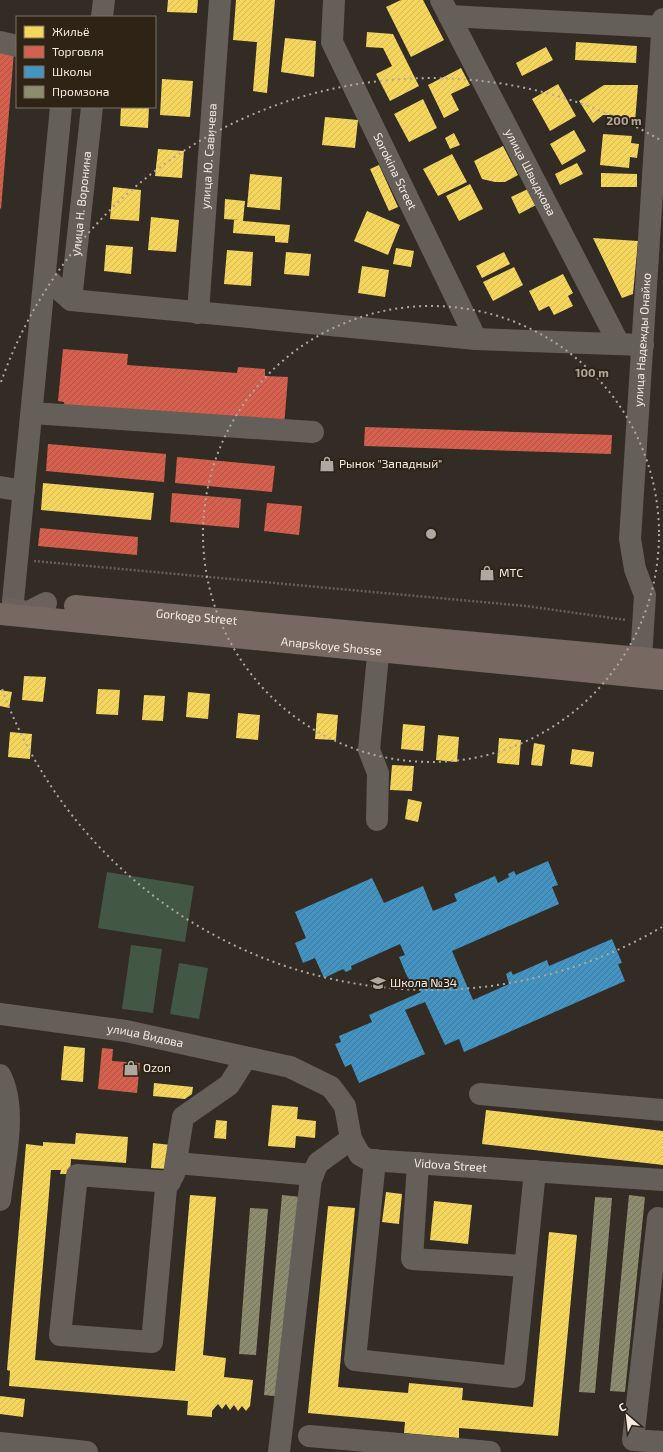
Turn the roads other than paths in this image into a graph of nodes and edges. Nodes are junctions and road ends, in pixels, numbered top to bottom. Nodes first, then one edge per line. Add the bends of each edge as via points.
1 (104, 0) edge
2 (220, 0) edge
3 (334, 0) edge
4 (445, 8) edge
5 (102, 16) edge
6 (662, 35) edge
7 (0, 42) edge
8 (16, 46) edge
9 (61, 108) edge
10 (92, 108) edge
11 (45, 277) junction
12 (71, 300) junction
13 (198, 313) junction
14 (476, 339) junction
15 (619, 344) junction
16 (643, 345) junction
17 (32, 413) junction
18 (313, 432) dead end
19 (0, 487) edge
20 (24, 491) junction
21 (3, 605) edge
22 (379, 643) junction
23 (641, 658) junction
24 (663, 660) edge
25 (663, 679) edge
26 (377, 820) dead end
27 (0, 1014) edge
28 (246, 1058) junction
29 (0, 1075) edge
30 (480, 1094) dead end
31 (663, 1110) edge
32 (351, 1140) junction
33 (375, 1160) junction
34 (418, 1163) junction
35 (535, 1171) junction
36 (173, 1173) junction
37 (313, 1175) junction
38 (663, 1180) edge
39 (0, 1200) edge
40 (658, 1218) dead end
41 (525, 1266) junction
42 (309, 1436) dead end
43 (663, 1442) edge
44 (0, 1443) edge
45 (632, 1446) edge
46 (43, 1450) edge
47 (87, 1452) edge
48 (279, 1452) edge
49 (490, 1452) edge

1 - 5 street
2 - 13 street, улица Ю. Савичева
3 - 14 street, Sorokina Street via 332,42
4 - 6 street
4 - 15 street, улица Швыдкова
6 - 16 street, улица Надежды Онайко
7 - 8 street
9 - 11 street
10 - 12 street, улица Н. Воронина
11 - 12 street
11 - 17 street
12 - 13 street
13 - 14 street
14 - 15 street
15 - 16 street
16 - 23 street, улица Надежды Онайко via 630,539 635,569 645,595
17 - 18 street
17 - 20 street
19 - 20 street
20 - 21 street via 18,559
21 - 22 highway, Anapskoye Shosse
21 - 22 highway, Gorkogo Street via 46,603
22 - 23 highway, Anapskoye Shosse
22 - 25 highway, Anapskoye Shosse
22 - 26 street via 369,750 378,773
23 - 24 highway, Anapskoye Shosse
27 - 28 street, улица Видова via 126,1031
28 - 32 street, Vidova Street via 290,1067 331,1087 345,1106
28 - 36 street via 229,1086 183,1117
29 - 39 street via 6,1087 9,1117
30 - 31 street
32 - 33 street, Vidova Street via 360,1155
32 - 37 street via 318,1163
33 - 34 street, Vidova Street
33 - 41 street via 355,1360 514,1377
34 - 35 street, Vidova Street
34 - 41 street via 412,1259
35 - 38 street, Vidova Street
35 - 41 street
36 - 36 street via 166,1188 152,1342 60,1335 77,1175
36 - 37 street
37 - 48 street
40 - 45 street
42 - 49 street
43 - 45 street
44 - 46 street
46 - 47 street

